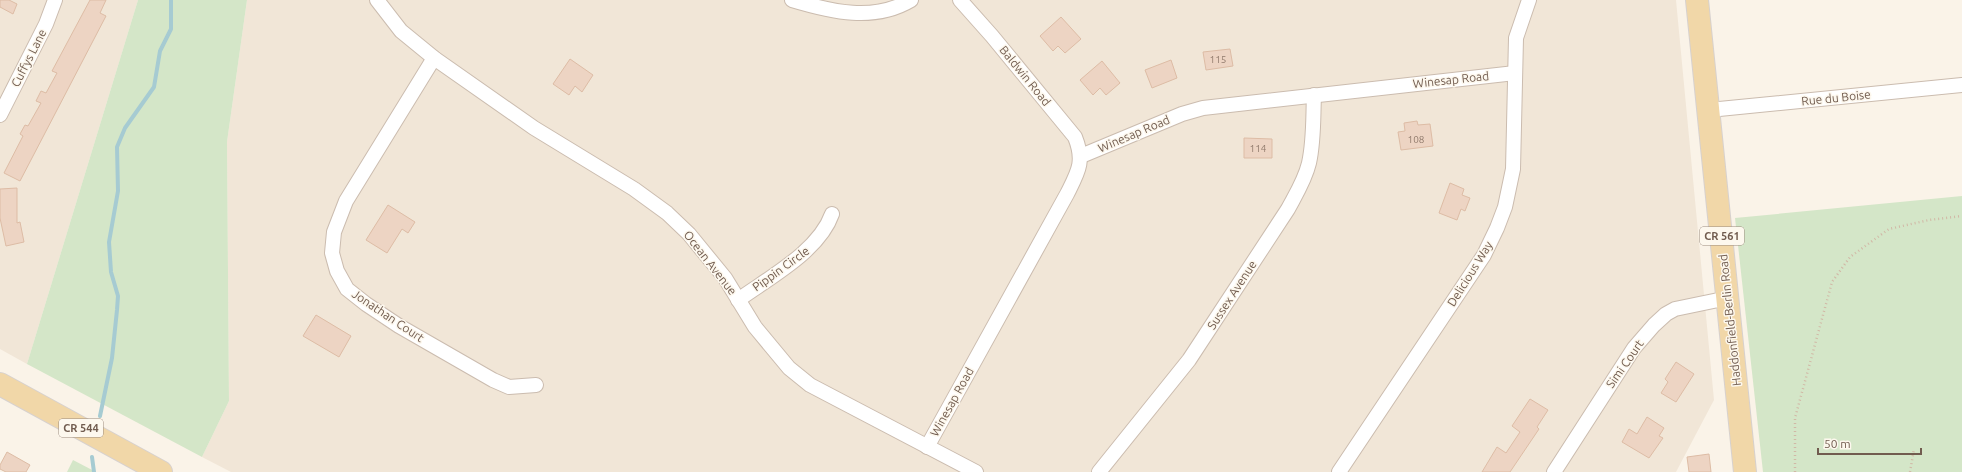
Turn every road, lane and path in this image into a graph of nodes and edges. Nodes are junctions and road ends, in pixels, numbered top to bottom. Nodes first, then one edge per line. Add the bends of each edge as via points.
1 (55, 0) edge
2 (377, 0) edge
3 (792, 0) edge
4 (911, 0) edge
5 (960, 0) edge
6 (1529, 0) edge
7 (1698, 0) edge
8 (434, 58) junction
9 (1515, 73) junction
10 (1962, 85) edge
11 (1314, 95) junction
12 (1709, 110) junction
13 (0, 115) edge
14 (1081, 156) junction
15 (832, 214) dead end
16 (1962, 216) edge
17 (1728, 298) junction
18 (738, 300) junction
19 (0, 384) edge
20 (536, 385) dead end
21 (927, 447) junction
22 (1914, 449) dead end
23 (161, 472) edge
24 (976, 472) edge
25 (1099, 472) edge
26 (1339, 472) edge
27 (1554, 472) edge
28 (1745, 472) edge
29 (1794, 472) edge
30 (1910, 472) edge

1 - 13 street, Cuffys Lane via 46,24
2 - 8 street, Ocean Avenue via 401,31
3 - 4 street via 822,9 852,13 897,8
5 - 14 street, Baldwin Road via 1075,137
6 - 9 street, Delicious Way via 1516,38
7 - 12 main road, Haddonfield-Berlin Road / CR 561
8 - 18 street, Ocean Avenue via 534,128 634,189 667,213 689,234 725,278
8 - 20 street, Jonathan Court via 346,201 334,232 332,253 337,271 347,289 366,304 486,376 508,387
9 - 11 street, Winesap Road
9 - 26 street, Delicious Way via 1513,169 1505,207 1497,228 1484,255
10 - 12 street, Rue du Boise
11 - 14 street, Winesap Road via 1203,108 1182,114
11 - 25 street, Sussex Avenue via 1308,165 1288,209 1189,360
12 - 17 main road, Haddonfield-Berlin Road / CR 561
14 - 21 street, Winesap Road via 1080,167 1067,194
15 - 18 street, Pippin Circle via 816,243
16 - 29 path via 1928,220 1890,229 1850,258 1832,282 1795,418
17 - 27 street, Simi Court via 1675,309 1654,325 1634,348
17 - 28 main road, Haddonfield-Berlin Road / CR 561
18 - 21 street, Ocean Avenue via 755,327 789,368 810,385
19 - 23 main road, CR 544
21 - 24 street, Ocean Avenue
22 - 30 path

